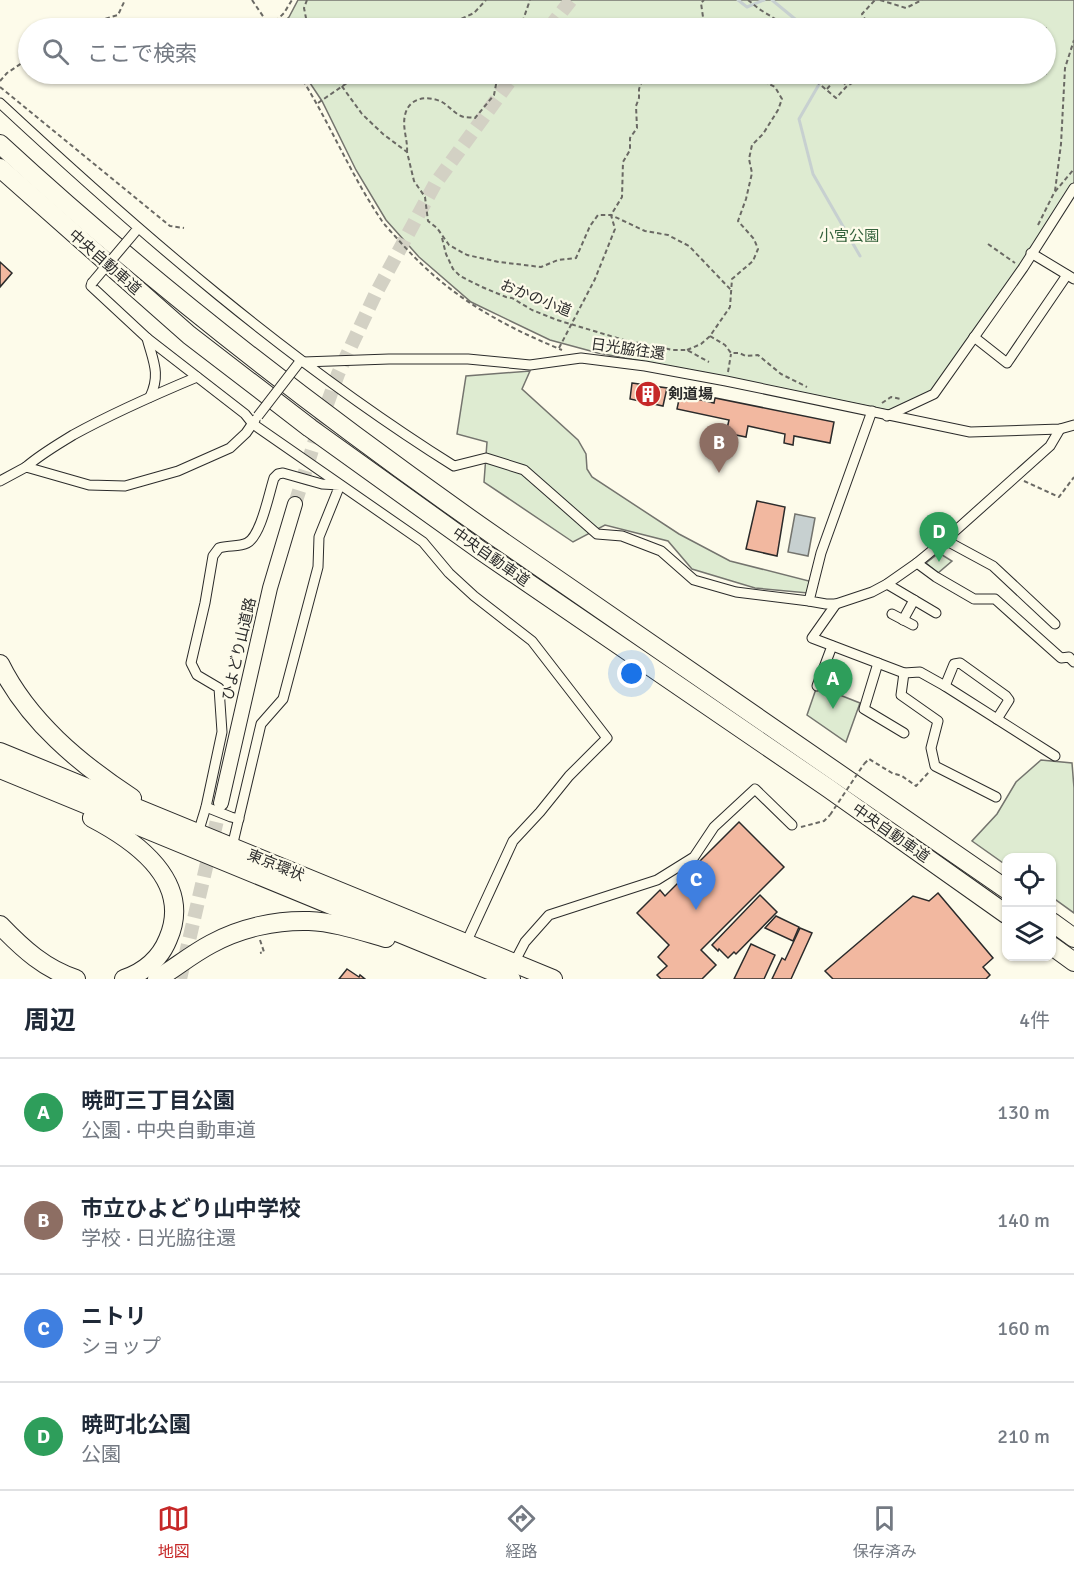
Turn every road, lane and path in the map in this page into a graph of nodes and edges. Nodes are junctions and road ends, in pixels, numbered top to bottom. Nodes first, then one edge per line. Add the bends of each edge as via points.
1 (125, 0) edge
2 (252, 0) edge
3 (292, 0) edge
4 (308, 0) edge
5 (486, 0) edge
6 (530, 0) edge
7 (704, 0) edge
8 (875, 0) edge
9 (880, 0) edge
10 (922, 0) edge
11 (749, 1) edge
12 (108, 18) edge
13 (264, 18) edge
14 (280, 18) edge
15 (306, 18) edge
16 (463, 18) edge
17 (524, 18) edge
18 (702, 18) edge
19 (774, 18) edge
20 (864, 18) edge
21 (1074, 40) edge
22 (18, 66) edge
23 (0, 81) edge
24 (305, 84) edge
25 (340, 84) edge
26 (346, 84) edge
27 (496, 84) edge
28 (641, 84) edge
29 (769, 84) edge
30 (820, 84) edge
31 (829, 84) edge
32 (850, 84) edge
33 (847, 86) joint
34 (0, 87) edge
35 (342, 87) junction
36 (825, 88) junction
37 (0, 104) edge
38 (318, 104) junction
39 (0, 144) edge
40 (407, 152) junction
41 (0, 168) edge
42 (1074, 169) edge
43 (0, 177) edge
44 (1054, 193) junction
45 (1072, 195) edge
46 (611, 214) junction
47 (1038, 224) dead end
48 (184, 228) dead end
49 (137, 230) junction
50 (441, 234) junction
51 (988, 244) dead end
52 (1031, 253) junction
53 (100, 258) junction
54 (1023, 268) junction
55 (1071, 277) edge
56 (732, 291) junction
57 (572, 324) junction
58 (710, 336) junction
59 (974, 337) junction
60 (147, 338) junction
61 (559, 349) junction
62 (687, 350) junction
63 (731, 352) junction
64 (581, 358) junction
65 (710, 362) dead end
66 (301, 363) junction
67 (196, 377) junction
68 (726, 381) junction
69 (809, 389) dead end
70 (150, 397) junction
71 (899, 403) dead end
72 (893, 405) dead end
73 (872, 411) junction
74 (887, 416) junction
75 (256, 420) junction
76 (1074, 425) edge
77 (1060, 429) junction
78 (26, 466) junction
79 (1014, 477) junction
80 (1074, 477) edge
81 (0, 481) edge
82 (340, 485) junction
83 (295, 504) tunnel mouth
84 (945, 540) junction
85 (917, 564) junction
86 (887, 584) junction
87 (914, 600) junction
88 (809, 601) junction
89 (836, 604) junction
90 (936, 613) dead end
91 (892, 614) dead end
92 (903, 620) junction
93 (1055, 624) dead end
94 (914, 625) dead end
95 (832, 646) junction
96 (1074, 662) edge
97 (878, 663) junction
98 (0, 664) edge
99 (904, 673) junction
100 (818, 686) dead end
101 (945, 686) junction
102 (997, 719) junction
103 (904, 733) dead end
104 (0, 752) edge
105 (1055, 756) dead end
106 (935, 766) junction
107 (0, 769) edge
108 (23, 779) junction
109 (996, 797) dead end
110 (221, 803) tunnel mouth
111 (206, 807) junction
112 (239, 819) junction
113 (792, 825) joint
114 (198, 833) junction
115 (232, 847) junction
116 (1002, 886) edge
117 (329, 896) junction
118 (1002, 911) edge
119 (1056, 925) edge
120 (0, 926) edge
121 (432, 938) junction
122 (1074, 938) edge
123 (260, 940) dead end
124 (0, 942) edge
125 (466, 944) junction
126 (1056, 949) edge
127 (260, 953) dead end
128 (1074, 962) edge
129 (511, 974) edge
130 (46, 979) edge
131 (76, 979) edge
132 (124, 979) edge
133 (157, 979) edge
134 (553, 979) edge

1 - 12 path via 118,15
2 - 13 path
3 - 14 path
4 - 15 path via 304,8
5 - 16 path
6 - 17 path
7 - 18 path
8 - 20 path via 862,14
9 - 10 path via 906,8
11 - 19 path
21 - 44 path via 1065,68
22 - 23 path
24 - 38 path
25 - 35 path
26 - 35 path
27 - 40 path via 494,95 476,118 462,116 441,101 421,98 411,103 405,112
28 - 46 path via 637,128 623,162 622,197
29 - 56 path via 782,99 763,134 752,145 752,173 738,221 758,249 753,261 732,279
30 - 36 path
31 - 36 path
32 - 33 path
33 - 36 path via 836,98
34 - 48 path via 170,226
35 - 38 path
35 - 40 path via 362,114
37 - 49 street
38 - 61 path via 383,223 416,259 469,304
39 - 116 highway, 中央自動車道 via 138,266 362,441
40 - 50 path via 414,181 425,197 428,221
41 - 53 highway, 中央自動車道
42 - 44 path
43 - 53 highway
44 - 47 path
45 - 52 street
46 - 50 path via 598,215 576,258 541,267 467,255 449,245
46 - 56 path via 689,246
46 - 57 path via 615,229
49 - 60 street, bridge via 91,286
49 - 66 street
50 - 57 path, おかの小道 via 446,254 460,276
51 - 54 path
52 - 54 street
52 - 55 street
53 - 118 highway, 中央自動車道 via 189,335 310,428
54 - 59 street
55 - 59 street via 1007,363
56 - 58 path via 730,307
57 - 61 path
57 - 62 path, おかの小道 via 624,340
58 - 62 path
58 - 63 path
59 - 74 street via 934,394
60 - 67 street
60 - 70 street via 156,375
61 - 64 path
62 - 65 path, おかの小道
63 - 68 path
63 - 69 path via 758,355 781,374
64 - 66 street, 日光脇往還 via 530,365 468,359
64 - 68 street, 日光脇往還
66 - 75 street, bridge
66 - 88 street via 454,466 486,458 524,470 597,534 622,536 662,550 694,580 736,592
67 - 70 street
67 - 75 street
68 - 73 street, 日光脇往還
70 - 78 street via 98,421
71 - 72 path via 906,400 891,397 882,403
73 - 74 street, 日光脇往還
73 - 88 street via 821,553
74 - 77 street via 970,432
75 - 78 street via 237,442 220,452 178,471 125,486 88,485
75 - 82 street
76 - 77 street
77 - 79 street via 1050,446
78 - 81 street
79 - 80 path via 1059,497
79 - 84 street
82 - 111 street via 278,474 260,525 250,541 219,548 213,556 191,663 197,675 219,688 222,732
82 - 112 street via 319,537 318,567 283,699 261,724
82 - 125 street via 423,542 474,596 532,641 607,738 513,841
83 - 110 street, ひよどり山道路 via 270,588
84 - 85 street
84 - 93 street via 993,566
85 - 86 street
85 - 96 street via 974,599 995,599 1061,658 1069,657
86 - 87 street
86 - 89 street
87 - 90 street
87 - 92 street
88 - 89 street
89 - 95 street via 812,638
91 - 92 street
92 - 94 street
95 - 97 street
95 - 100 street
97 - 99 street
97 - 103 street via 864,709
98 - 114 highway via 24,702 78,758 141,803
99 - 101 street via 920,672
99 - 106 street via 901,695 938,721 931,748
101 - 102 street
101 - 102 street via 954,664 960,663 1009,700
102 - 105 street
104 - 114 highway, 東京環状
106 - 109 street
106 - 113 path, bridge via 916,786 869,759 824,821 798,828
107 - 108 highway, 東京環状
108 - 117 highway, 東京環状
108 - 132 highway via 132,842 162,873 173,904 173,926 159,956
111 - 112 street
111 - 114 street
112 - 115 street
113 - 129 street via 755,789 714,827 694,857 657,880 549,915 525,942
114 - 115 highway, 東京環状
115 - 117 highway, 東京環状
117 - 121 highway, 東京環状
119 - 122 highway
120 - 131 highway via 43,964
121 - 125 highway, 東京環状
121 - 129 highway, 東京環状
123 - 127 path via 264,952
124 - 130 highway
125 - 129 highway, 東京環状
126 - 128 highway
129 - 133 highway via 467,967 385,938 309,921 271,924 228,936
129 - 134 highway, 東京環状

